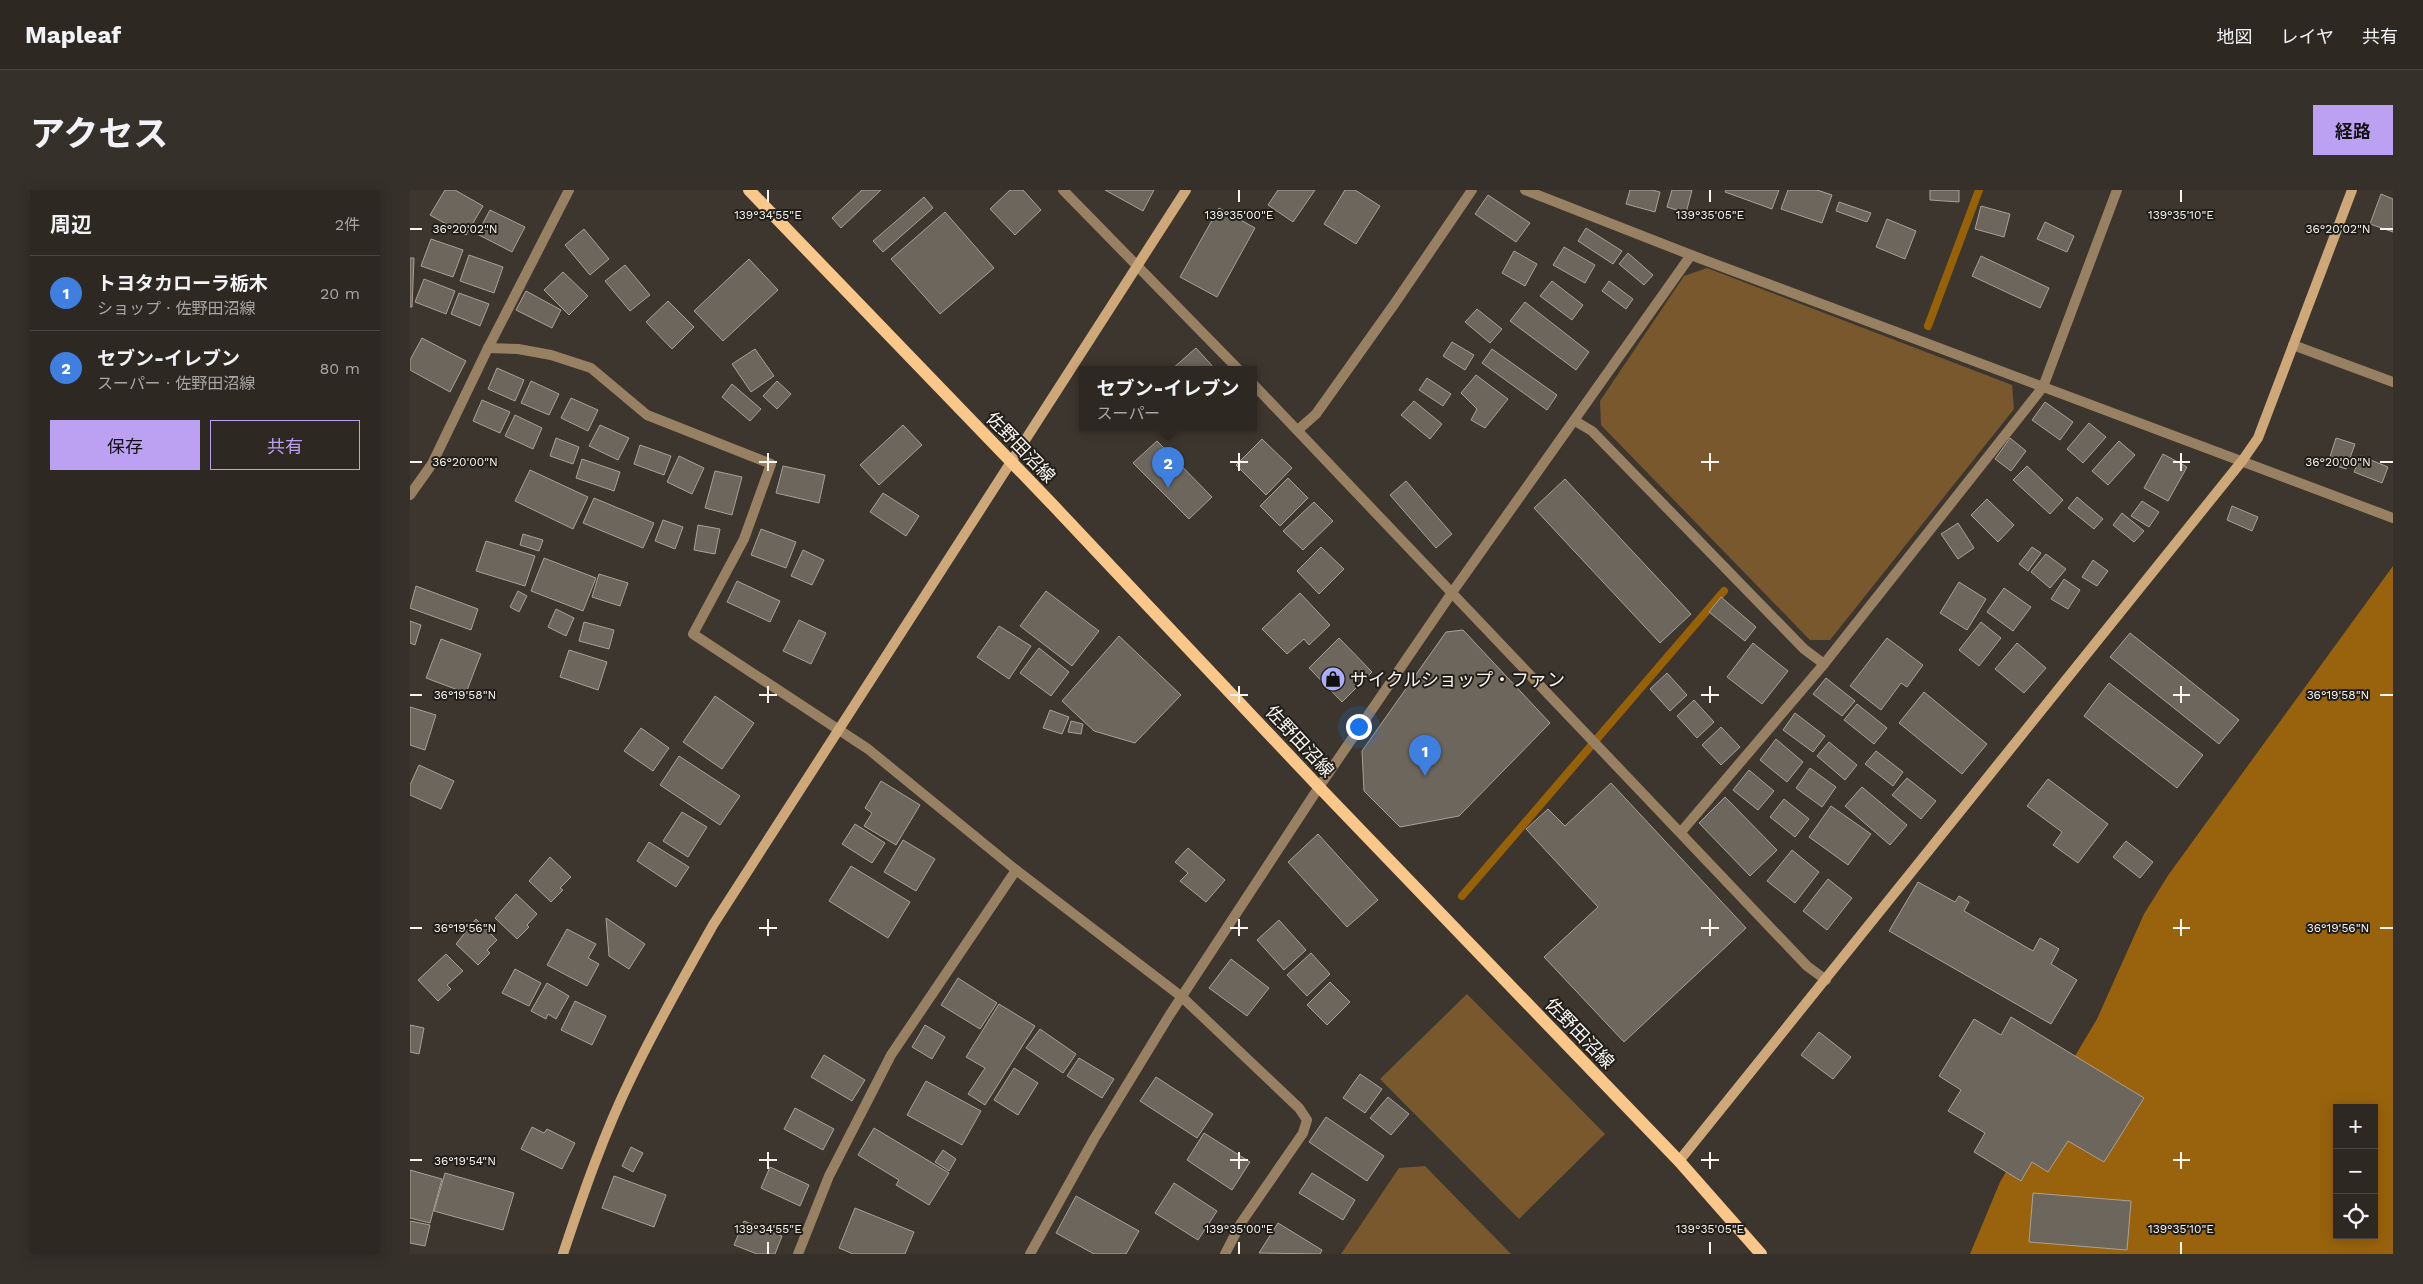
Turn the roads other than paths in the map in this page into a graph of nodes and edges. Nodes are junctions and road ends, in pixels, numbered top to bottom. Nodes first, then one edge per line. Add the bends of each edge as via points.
1 (569, 190) edge
2 (749, 190) edge
3 (1063, 190) edge
4 (1186, 190) edge
5 (1472, 190) edge
6 (1525, 190) edge
7 (2117, 190) edge
8 (2352, 190) edge
9 (1691, 255) junction
10 (1136, 267) junction
11 (2293, 345) junction
12 (488, 348) junction
13 (1235, 366) edge
14 (2393, 382) edge
15 (2043, 387) junction
16 (1257, 388) edge
17 (1575, 421) junction
18 (1298, 430) junction
19 (1010, 460) junction
20 (2242, 461) junction
21 (410, 495) edge
22 (2393, 518) edge
23 (1451, 594) junction
24 (1824, 664) junction
25 (839, 729) junction
26 (1319, 787) junction
27 (1681, 832) junction
28 (1016, 870) junction
29 (1826, 980) junction
30 (1182, 997) junction
31 (1679, 1161) junction
32 (563, 1254) edge
33 (798, 1254) edge
34 (1030, 1254) edge
35 (1225, 1254) edge
36 (1761, 1254) edge

1 - 12 street
2 - 19 main road, 佐野田沼線
3 - 10 street
4 - 10 street
5 - 18 street via 1316,414
6 - 9 street
7 - 15 street
8 - 11 street
9 - 15 street
9 - 17 street
10 - 13 street
10 - 19 street
11 - 14 street
11 - 20 street via 2258,438
12 - 21 street via 432,464
12 - 25 street via 551,355 591,368 647,415 771,464 744,540 693,634
15 - 20 street
15 - 24 street
16 - 18 street
17 - 23 street
17 - 24 street via 1592,431 1804,649
18 - 23 street
19 - 25 street
19 - 26 main road, 佐野田沼線
20 - 22 street
20 - 29 street
23 - 26 street
23 - 27 street
24 - 27 street
25 - 28 street
25 - 32 street via 713,925 668,1004 606,1136
26 - 30 street
26 - 31 main road, 佐野田沼線
27 - 29 street via 1808,966
28 - 30 street
28 - 33 street via 892,1055 829,1176
29 - 31 street
30 - 34 street via 1094,1139
30 - 35 street via 1299,1108 1307,1120 1303,1133 1242,1223
31 - 36 main road, 佐野田沼線

